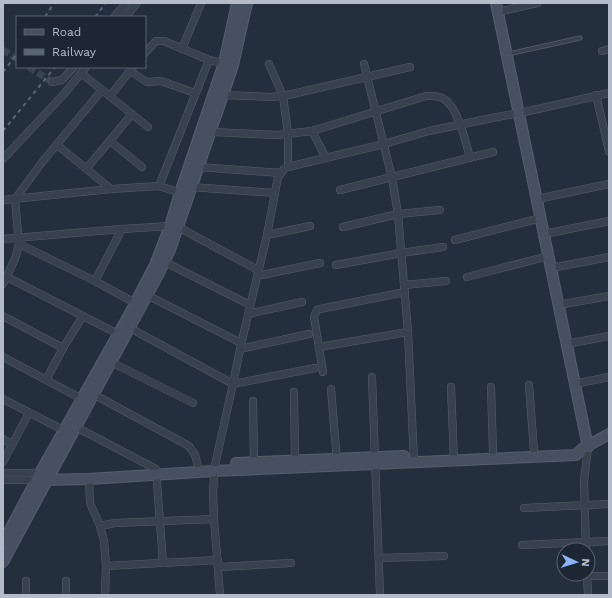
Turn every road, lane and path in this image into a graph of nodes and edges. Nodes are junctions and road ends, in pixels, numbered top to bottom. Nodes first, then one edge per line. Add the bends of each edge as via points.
1 (126, 3) edge
2 (137, 3) edge
3 (201, 3) edge
4 (237, 3) edge
5 (247, 3) edge
6 (537, 3) edge
7 (497, 8) edge
8 (115, 16) edge
9 (127, 16) edge
10 (580, 38) dead end
11 (182, 49) junction
12 (146, 52) edge
13 (507, 54) junction
14 (209, 60) junction
15 (228, 64) junction
16 (269, 64) dead end
17 (364, 64) dead end
18 (410, 67) dead end
19 (73, 68) edge
20 (85, 68) edge
21 (132, 69) edge
22 (81, 73) junction
23 (367, 77) junction
24 (52, 82) dead end
25 (102, 90) junction
26 (609, 92) edge
27 (196, 93) junction
28 (223, 95) junction
29 (110, 96) junction
30 (283, 96) junction
31 (596, 96) junction
32 (376, 110) junction
33 (520, 113) junction
34 (132, 114) junction
35 (461, 124) junction
36 (148, 127) dead end
37 (312, 131) junction
38 (211, 132) junction
39 (288, 134) junction
40 (607, 138) edge
41 (110, 141) junction
42 (384, 144) junction
43 (57, 145) junction
44 (609, 151) edge
45 (494, 152) dead end
46 (326, 158) junction
47 (470, 158) junction
48 (3, 159) edge
49 (142, 167) dead end
50 (199, 167) junction
51 (288, 167) junction
52 (87, 168) junction
53 (280, 173) junction
54 (392, 178) junction
55 (609, 184) edge
56 (158, 186) junction
57 (111, 189) junction
58 (340, 190) dead end
59 (186, 192) junction
60 (275, 193) junction
61 (15, 199) junction
62 (537, 199) junction
63 (3, 200) edge
64 (440, 210) dead end
65 (398, 214) junction
66 (541, 218) junction
67 (609, 221) edge
68 (310, 226) dead end
69 (342, 226) dead end
70 (174, 227) junction
71 (122, 229) junction
72 (544, 234) junction
73 (266, 235) junction
74 (3, 239) edge
75 (19, 240) junction
76 (455, 240) dead end
77 (443, 247) dead end
78 (401, 252) junction
79 (549, 256) junction
80 (609, 257) edge
81 (165, 262) junction
82 (320, 263) dead end
83 (336, 265) dead end
84 (551, 268) junction
85 (258, 273) junction
86 (7, 277) junction
87 (466, 277) dead end
88 (95, 281) junction
89 (446, 281) dead end
90 (3, 284) edge
91 (404, 288) junction
92 (147, 295) junction
93 (609, 296) edge
94 (135, 302) junction
95 (302, 302) dead end
96 (250, 305) junction
97 (558, 305) junction
98 (248, 314) junction
99 (3, 316) edge
100 (83, 316) junction
101 (130, 328) junction
102 (408, 332) junction
103 (118, 334) junction
104 (310, 334) dead end
105 (609, 336) edge
106 (566, 344) junction
107 (240, 346) junction
108 (319, 347) junction
109 (63, 348) junction
110 (3, 358) edge
111 (111, 362) junction
112 (316, 368) dead end
113 (323, 372) dead end
114 (372, 377) dead end
115 (609, 377) edge
116 (46, 380) junction
117 (233, 384) junction
118 (574, 384) junction
119 (529, 385) dead end
120 (450, 387) dead end
121 (491, 387) dead end
122 (331, 389) dead end
123 (294, 392) dead end
124 (93, 394) junction
125 (3, 399) edge
126 (82, 399) junction
127 (254, 401) dead end
128 (193, 403) dead end
129 (29, 413) junction
130 (76, 427) junction
131 (64, 431) junction
132 (609, 434) edge
133 (3, 439) edge
134 (12, 444) junction
135 (585, 448) junction
136 (534, 450) junction
137 (493, 452) junction
138 (454, 457) junction
139 (414, 459) junction
140 (295, 460) junction
141 (375, 460) junction
142 (3, 462) edge
143 (254, 462) junction
144 (337, 462) junction
145 (198, 466) junction
146 (214, 468) junction
147 (156, 472) junction
148 (3, 473) edge
149 (44, 477) junction
150 (89, 479) junction
151 (3, 480) edge
152 (609, 504) edge
153 (585, 505) junction
154 (524, 508) dead end
155 (214, 519) junction
156 (160, 521) junction
157 (100, 526) junction
158 (609, 541) edge
159 (586, 542) joint
160 (556, 543) edge
161 (3, 544) edge
162 (522, 545) dead end
163 (444, 556) dead end
164 (379, 558) junction
165 (3, 562) edge
166 (163, 563) junction
167 (291, 563) dead end
168 (218, 564) junction
169 (106, 566) junction
170 (596, 575) edge
171 (609, 576) edge
172 (26, 581) dead end
173 (66, 581) dead end
174 (587, 582) edge
175 (26, 595) edge
176 (66, 595) edge
177 (105, 595) edge
178 (220, 595) edge
179 (380, 595) edge
180 (588, 595) edge

1 - 8 street
2 - 9 street
3 - 11 street
4 - 15 street
5 - 15 street
6 - 7 street
7 - 13 street
10 - 13 lane
11 - 12 street via 159,41 152,44
11 - 14 street
13 - 33 street
14 - 15 street
14 - 27 street
15 - 28 street
15 - 59 street via 199,140
16 - 30 street
17 - 23 street
18 - 23 street
19 - 24 street via 62,80
20 - 22 street
21 - 27 street via 147,82 161,81
21 - 29 street
22 - 25 street
22 - 48 street
23 - 30 street
23 - 32 street
25 - 29 street
25 - 43 street
26 - 31 street
27 - 56 street
28 - 30 street
28 - 38 street
29 - 34 street
30 - 39 street
31 - 33 street
31 - 40 street
32 - 35 street via 433,96 448,102
32 - 37 street
32 - 42 street
33 - 35 street
33 - 62 street
34 - 36 street
34 - 41 street
35 - 42 street
35 - 47 street
37 - 39 street
37 - 46 street
38 - 39 street
38 - 50 street
39 - 51 street
40 - 44 street
41 - 49 street
41 - 52 street
42 - 46 street
42 - 54 street
43 - 52 street
43 - 61 street
45 - 47 street
46 - 51 street
47 - 54 street
50 - 53 street
50 - 59 street
51 - 53 street
52 - 57 street
53 - 60 street
54 - 58 street
54 - 65 street
55 - 62 street
56 - 57 street
56 - 59 street
57 - 61 street
59 - 60 street
59 - 70 street
60 - 73 street
61 - 63 street
61 - 75 street
62 - 66 street
64 - 65 street
65 - 69 street
65 - 78 street
66 - 72 street
66 - 76 street
67 - 72 street
68 - 73 street
70 - 71 street
70 - 81 street
70 - 85 street
70 - 94 street
71 - 75 street
71 - 88 street
72 - 79 street
73 - 85 street
74 - 75 street
75 - 86 street via 18,252
75 - 88 street
77 - 78 street
78 - 83 street
78 - 91 street
79 - 84 street
79 - 87 street
80 - 84 street
81 - 92 street
81 - 96 street
82 - 85 street
84 - 97 street
85 - 96 street
86 - 90 street
86 - 100 street
88 - 94 street
89 - 91 street
91 - 102 street
91 - 108 street via 317,310 314,317
92 - 101 street
92 - 107 street
93 - 97 street
94 - 103 street
95 - 98 street
96 - 98 street
97 - 106 street
98 - 107 street
99 - 109 street
100 - 103 street
100 - 109 street
101 - 111 street
101 - 117 street
102 - 108 street
102 - 139 street
103 - 126 street
104 - 107 street
105 - 106 street
106 - 118 street
107 - 117 street
108 - 113 street
109 - 116 street
110 - 116 street
111 - 124 street
111 - 128 street
112 - 117 street
114 - 141 street
115 - 118 street
116 - 126 street
117 - 146 street
118 - 135 street
119 - 136 street
120 - 138 street
121 - 137 street
122 - 144 street
123 - 140 street
124 - 130 street
124 - 145 street via 189,446
125 - 129 street
126 - 131 street
127 - 143 street
129 - 131 street
129 - 134 street
130 - 147 street
130 - 149 street
131 - 149 street
132 - 135 street
133 - 134 street
134 - 142 street
135 - 136 street
135 - 138 street via 576,455
135 - 153 street
136 - 137 street
137 - 138 street
138 - 139 street
139 - 141 street
140 - 143 street
140 - 144 street
141 - 144 street
141 - 164 street
143 - 146 street
144 - 146 street
145 - 146 street
145 - 147 street
146 - 147 street
146 - 155 street
147 - 149 street
147 - 150 street
147 - 156 street
148 - 149 street
149 - 150 street
149 - 151 street
149 - 161 street
149 - 165 street
150 - 157 street via 90,503
152 - 153 street
153 - 154 street
153 - 159 street
155 - 156 street
155 - 168 street
156 - 157 street
156 - 166 street
157 - 169 street
158 - 159 street
160 - 162 street
163 - 164 street
164 - 179 street
166 - 168 street
166 - 169 street
167 - 168 street
168 - 178 street
169 - 177 street
170 - 171 street
172 - 175 street
173 - 176 street
174 - 180 street

